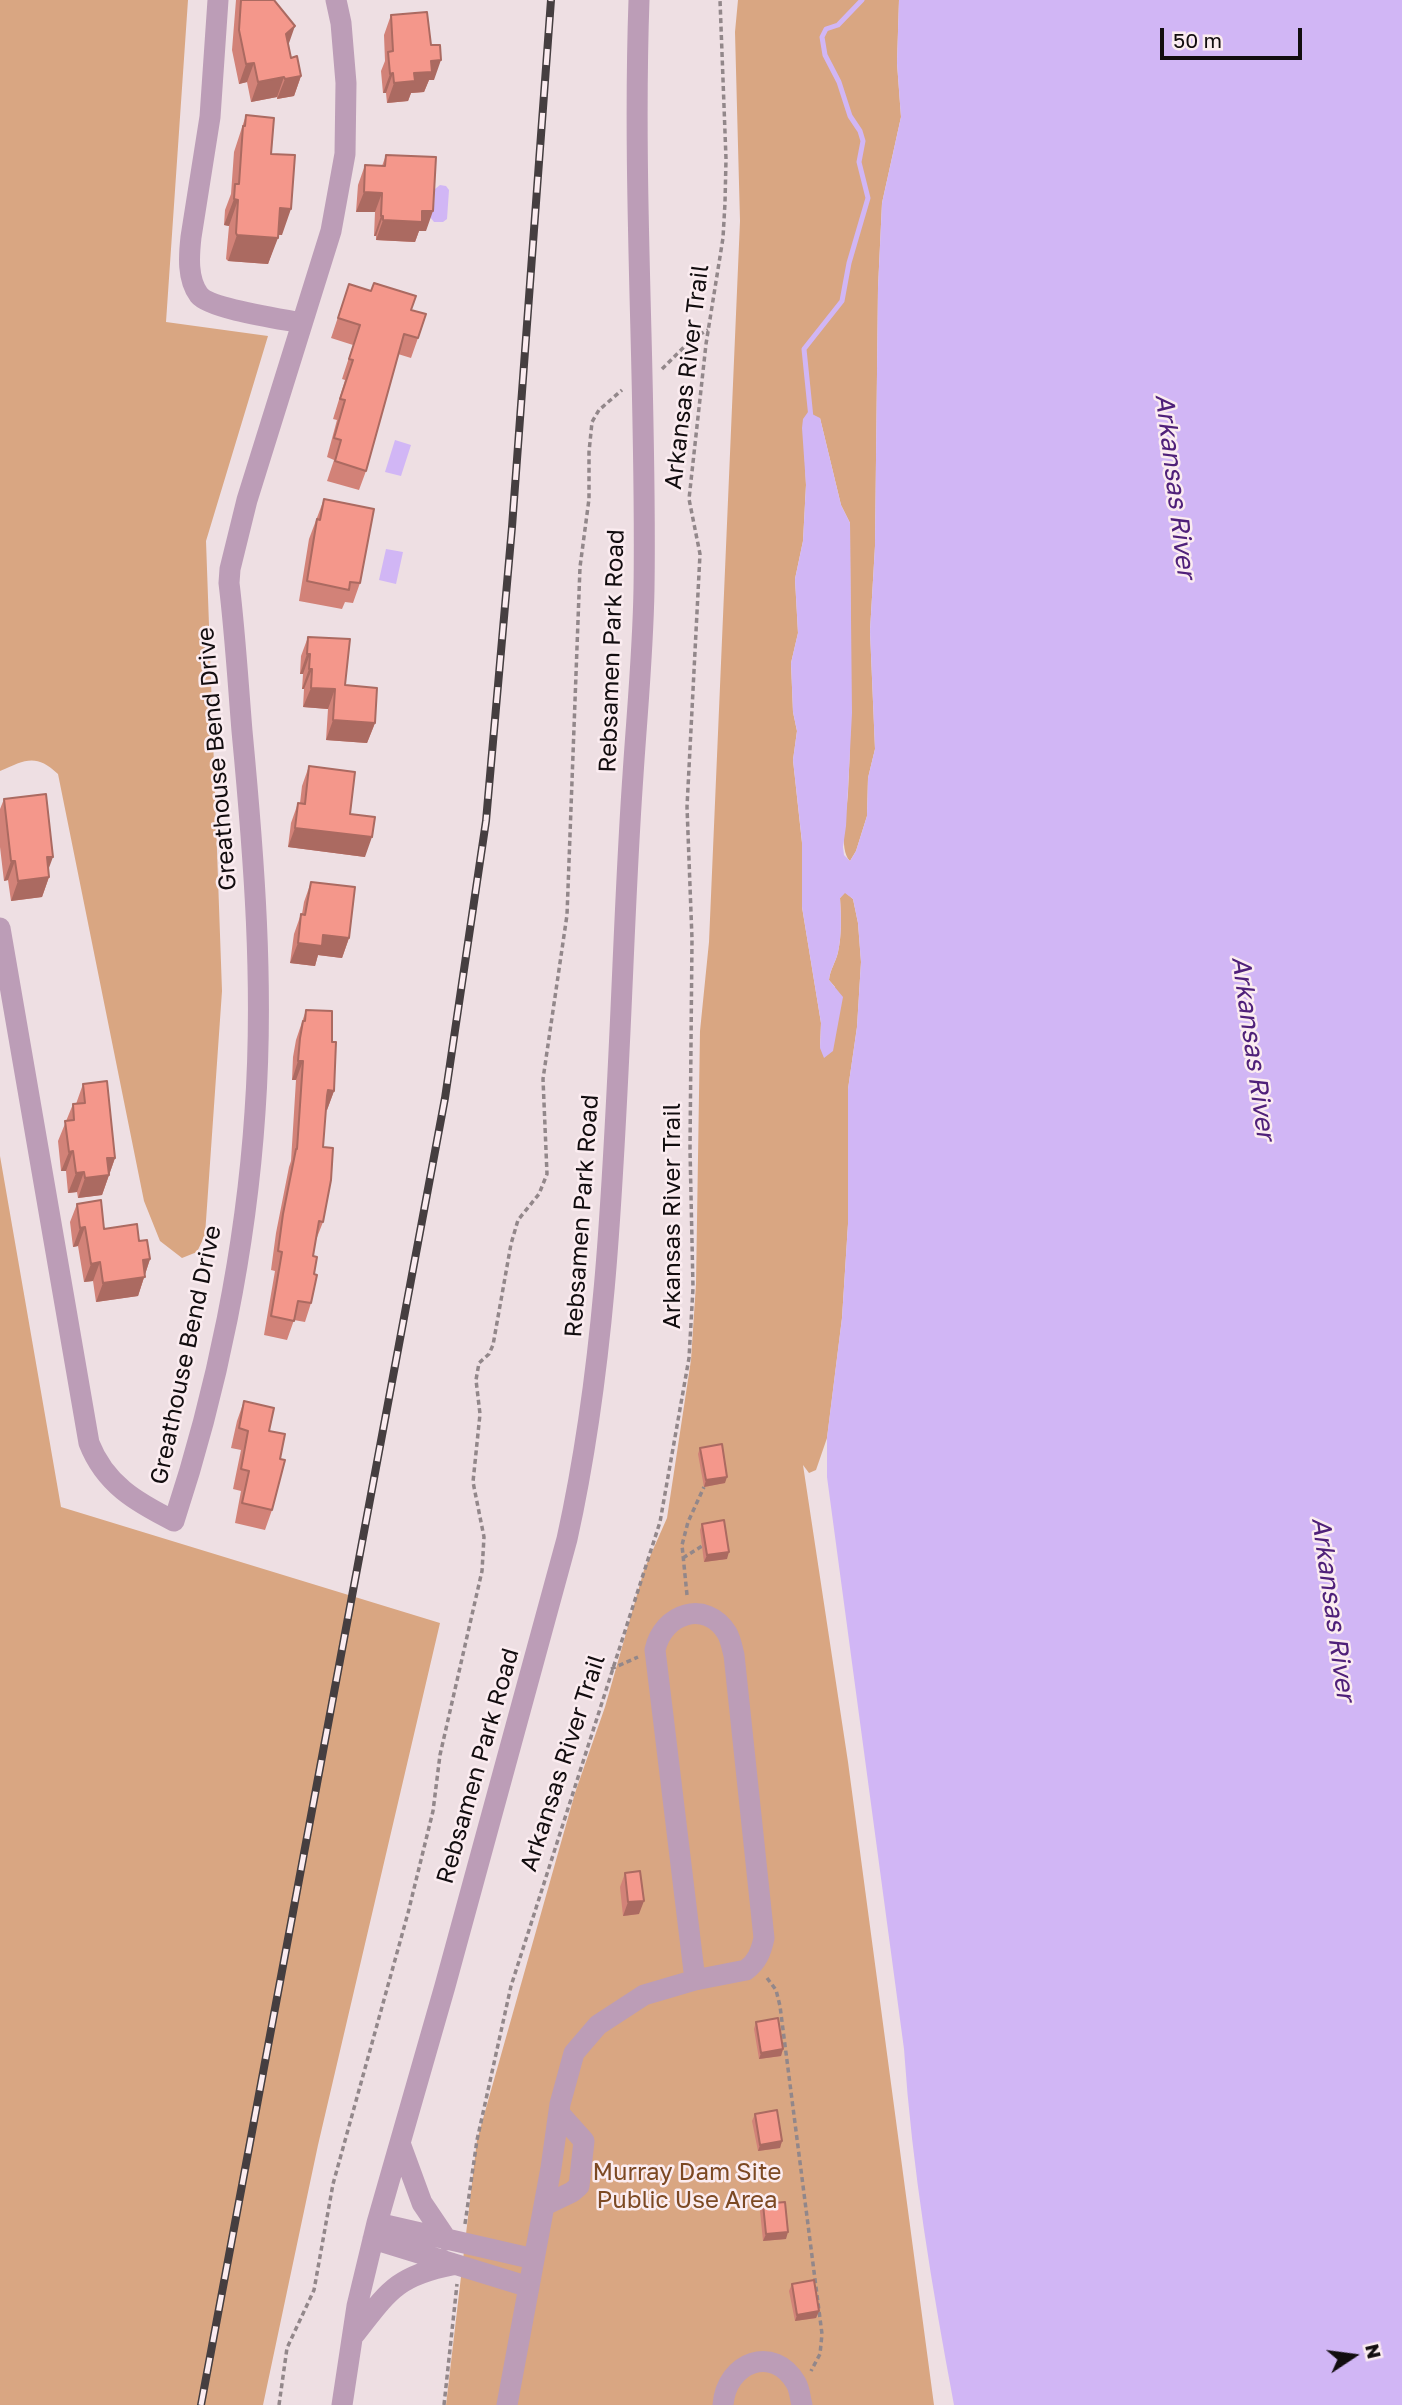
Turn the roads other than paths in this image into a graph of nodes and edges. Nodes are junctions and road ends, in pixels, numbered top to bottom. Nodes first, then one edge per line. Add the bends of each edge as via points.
1 (218, 0) edge
2 (336, 0) edge
3 (639, 0) edge
4 (302, 323) junction
5 (0, 928) edge
6 (695, 1980) junction
7 (559, 2113) junction
8 (400, 2143) junction
9 (545, 2204) junction
10 (375, 2231) junction
11 (455, 2242) junction
12 (534, 2259) junction
13 (456, 2265) junction
14 (529, 2287) junction
15 (352, 2336) junction
16 (800, 2395) edge
17 (342, 2405) edge
18 (507, 2405) edge
19 (723, 2405) edge

1 - 4 street via 210,117 189,254 192,280 199,295 211,304
2 - 4 street, Greathouse Bend Drive via 346,83 345,154 331,231
3 - 8 street, Rebsamen Park Road via 636,91 643,646 609,1223 594,1392 580,1480 552,1598
4 - 5 street, Greathouse Bend Drive via 230,569 252,835 258,1037 255,1113 235,1278 174,1521 125,1492 104,1473 89,1443
6 - 6 street via 655,1650 663,1629 690,1614 704,1615 721,1625 734,1655 764,1938 754,1965 737,1973
6 - 7 street via 644,1995 586,2036 568,2067
7 - 9 street
7 - 9 street via 584,2141 579,2186
8 - 10 street, Rebsamen Park Road
8 - 11 street via 422,2203
9 - 12 street
10 - 11 street
10 - 13 street
10 - 15 street, Rebsamen Park Road
11 - 12 street
12 - 14 street
13 - 14 street
13 - 15 street via 415,2274 400,2283
14 - 18 street
15 - 17 street, Rebsamen Park Road
16 - 19 street via 788,2373 768,2363 750,2364 732,2376

